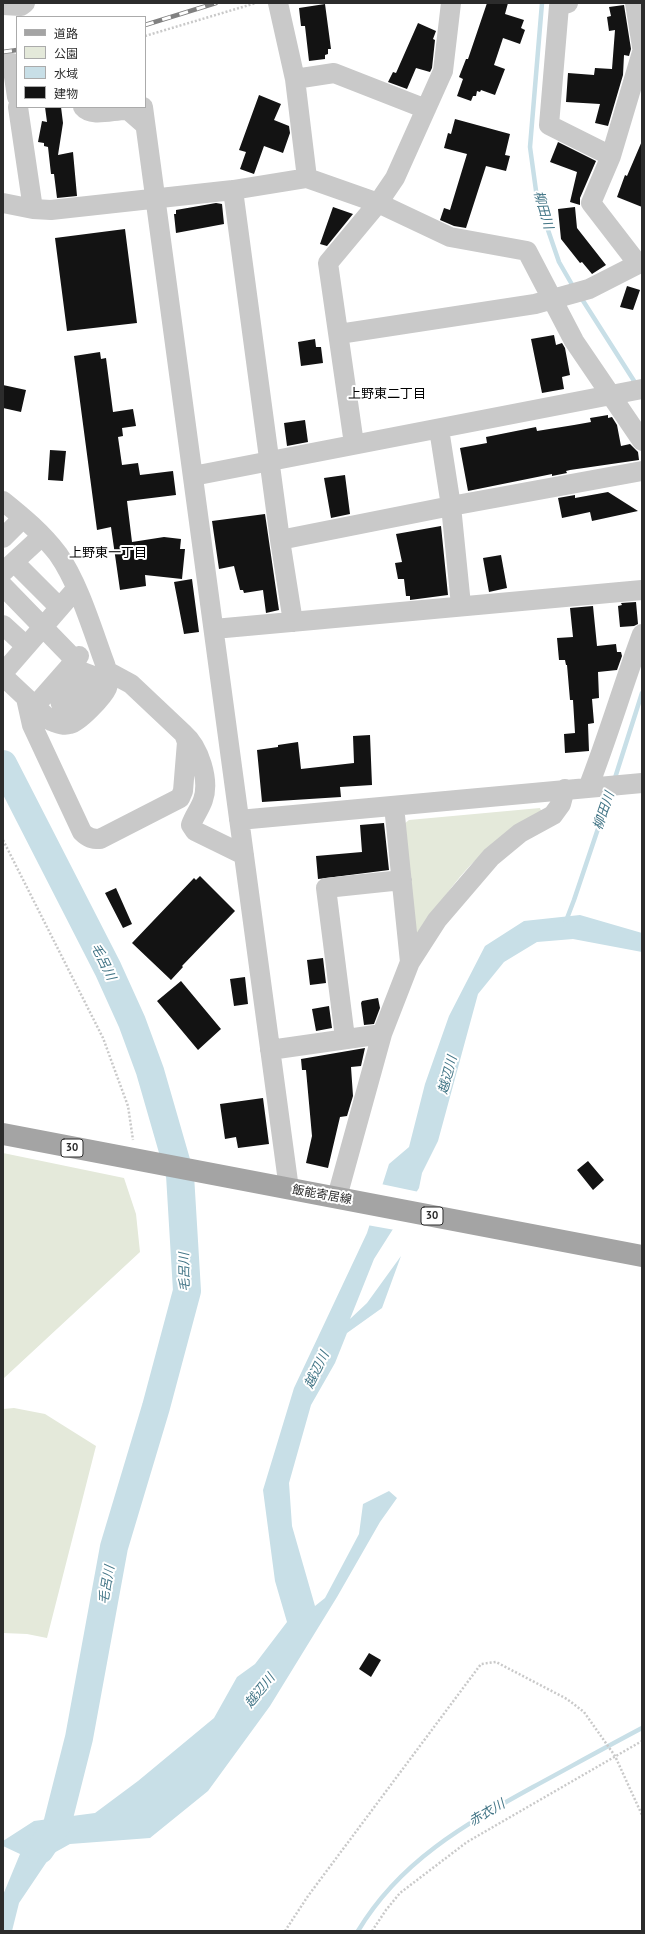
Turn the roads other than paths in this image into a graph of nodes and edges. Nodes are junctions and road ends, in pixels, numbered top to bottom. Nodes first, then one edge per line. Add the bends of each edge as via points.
1 (25, 3) edge
2 (278, 3) edge
3 (451, 3) edge
4 (568, 3) edge
5 (635, 3) edge
6 (3, 5) edge
7 (642, 47) edge
8 (642, 52) edge
9 (3, 64) edge
10 (295, 79) junction
11 (16, 90) edge
12 (18, 108) edge
13 (84, 108) edge
14 (426, 109) junction
15 (136, 112) edge
16 (611, 156) junction
17 (307, 178) junction
18 (233, 190) junction
19 (155, 198) junction
20 (3, 203) edge
21 (378, 203) junction
22 (33, 209) junction
23 (640, 263) edge
24 (552, 300) junction
25 (339, 334) junction
26 (642, 389) edge
27 (616, 393) junction
28 (439, 428) junction
29 (642, 441) edge
30 (354, 444) junction
31 (270, 461) junction
32 (642, 471) edge
33 (193, 476) junction
34 (4, 504) edge
35 (451, 506) junction
36 (23, 518) junction
37 (42, 536) junction
38 (3, 538) edge
39 (280, 540) junction
40 (9, 567) edge
41 (3, 586) edge
42 (76, 589) junction
43 (642, 590) edge
44 (460, 605) junction
45 (59, 607) junction
46 (293, 622) junction
47 (3, 625) edge
48 (42, 626) junction
49 (214, 629) junction
50 (642, 634) edge
51 (95, 638) junction
52 (26, 646) junction
53 (75, 660) junction
54 (101, 669) junction
55 (3, 673) edge
56 (3, 676) edge
57 (30, 702) junction
58 (57, 714) junction
59 (184, 734) junction
60 (634, 784) edge
61 (592, 787) junction
62 (565, 789) junction
63 (394, 806) junction
64 (239, 820) junction
65 (244, 855) junction
66 (402, 880) junction
67 (410, 962) junction
68 (382, 1034) junction
69 (345, 1038) junction
70 (270, 1050) junction
71 (3, 1134) edge
72 (289, 1189) junction
73 (344, 1199) junction
74 (642, 1256) edge

1 - 6 street via 21,6
2 - 10 street
3 - 14 street via 443,71
4 - 16 street via 559,6 549,125
5 - 7 street
8 - 16 street
9 - 11 street via 12,63
10 - 14 street via 334,73
10 - 17 street
12 - 22 street
13 - 15 street via 95,113
14 - 21 street via 395,178
15 - 19 street
16 - 23 street via 591,203
17 - 18 street
17 - 21 street
18 - 19 street
18 - 31 street
19 - 22 street via 51,210
19 - 33 street
20 - 22 street
21 - 24 street via 450,237 527,251
21 - 25 street via 328,263
23 - 24 street via 589,289
24 - 25 street
24 - 27 street via 574,341
25 - 30 street
26 - 27 street
27 - 28 street
27 - 29 street
28 - 30 street
28 - 35 street
30 - 31 street
31 - 33 street
31 - 39 street
32 - 35 street
33 - 49 street
34 - 36 street
35 - 39 street
35 - 44 street
36 - 37 street
36 - 38 street
37 - 40 street
37 - 42 street via 57,554
39 - 46 street
40 - 45 street
41 - 48 street
42 - 45 street
42 - 51 street
43 - 44 street
44 - 46 street
45 - 48 street
46 - 49 street
47 - 52 street
48 - 52 street
48 - 53 street
49 - 64 street
50 - 61 street via 626,675
51 - 53 street
51 - 54 street
52 - 55 street
53 - 57 street
54 - 58 street via 93,689 86,694 69,688 65,690 60,698
54 - 58 street via 107,688 77,721 62,725
54 - 59 street via 131,684
56 - 57 street
57 - 58 street
57 - 59 street via 32,725 82,832 86,837 93,839 100,839 180,798 183,791 187,742
59 - 65 street via 191,740 197,752 204,777 203,799 191,825 195,831
60 - 61 street
61 - 62 street
62 - 63 street
62 - 67 street via 561,804 553,815 520,833 491,857 436,920
63 - 64 street
63 - 66 street
64 - 65 street
65 - 70 street
66 - 67 street
66 - 69 street via 326,888
67 - 68 street
68 - 69 street
68 - 73 street
69 - 70 street
70 - 72 street
71 - 72 main road, 飯能寄居線 / 30 via 138,1153 205,1173
72 - 73 main road, 飯能寄居線 / 30
73 - 74 main road, 飯能寄居線 / 30

